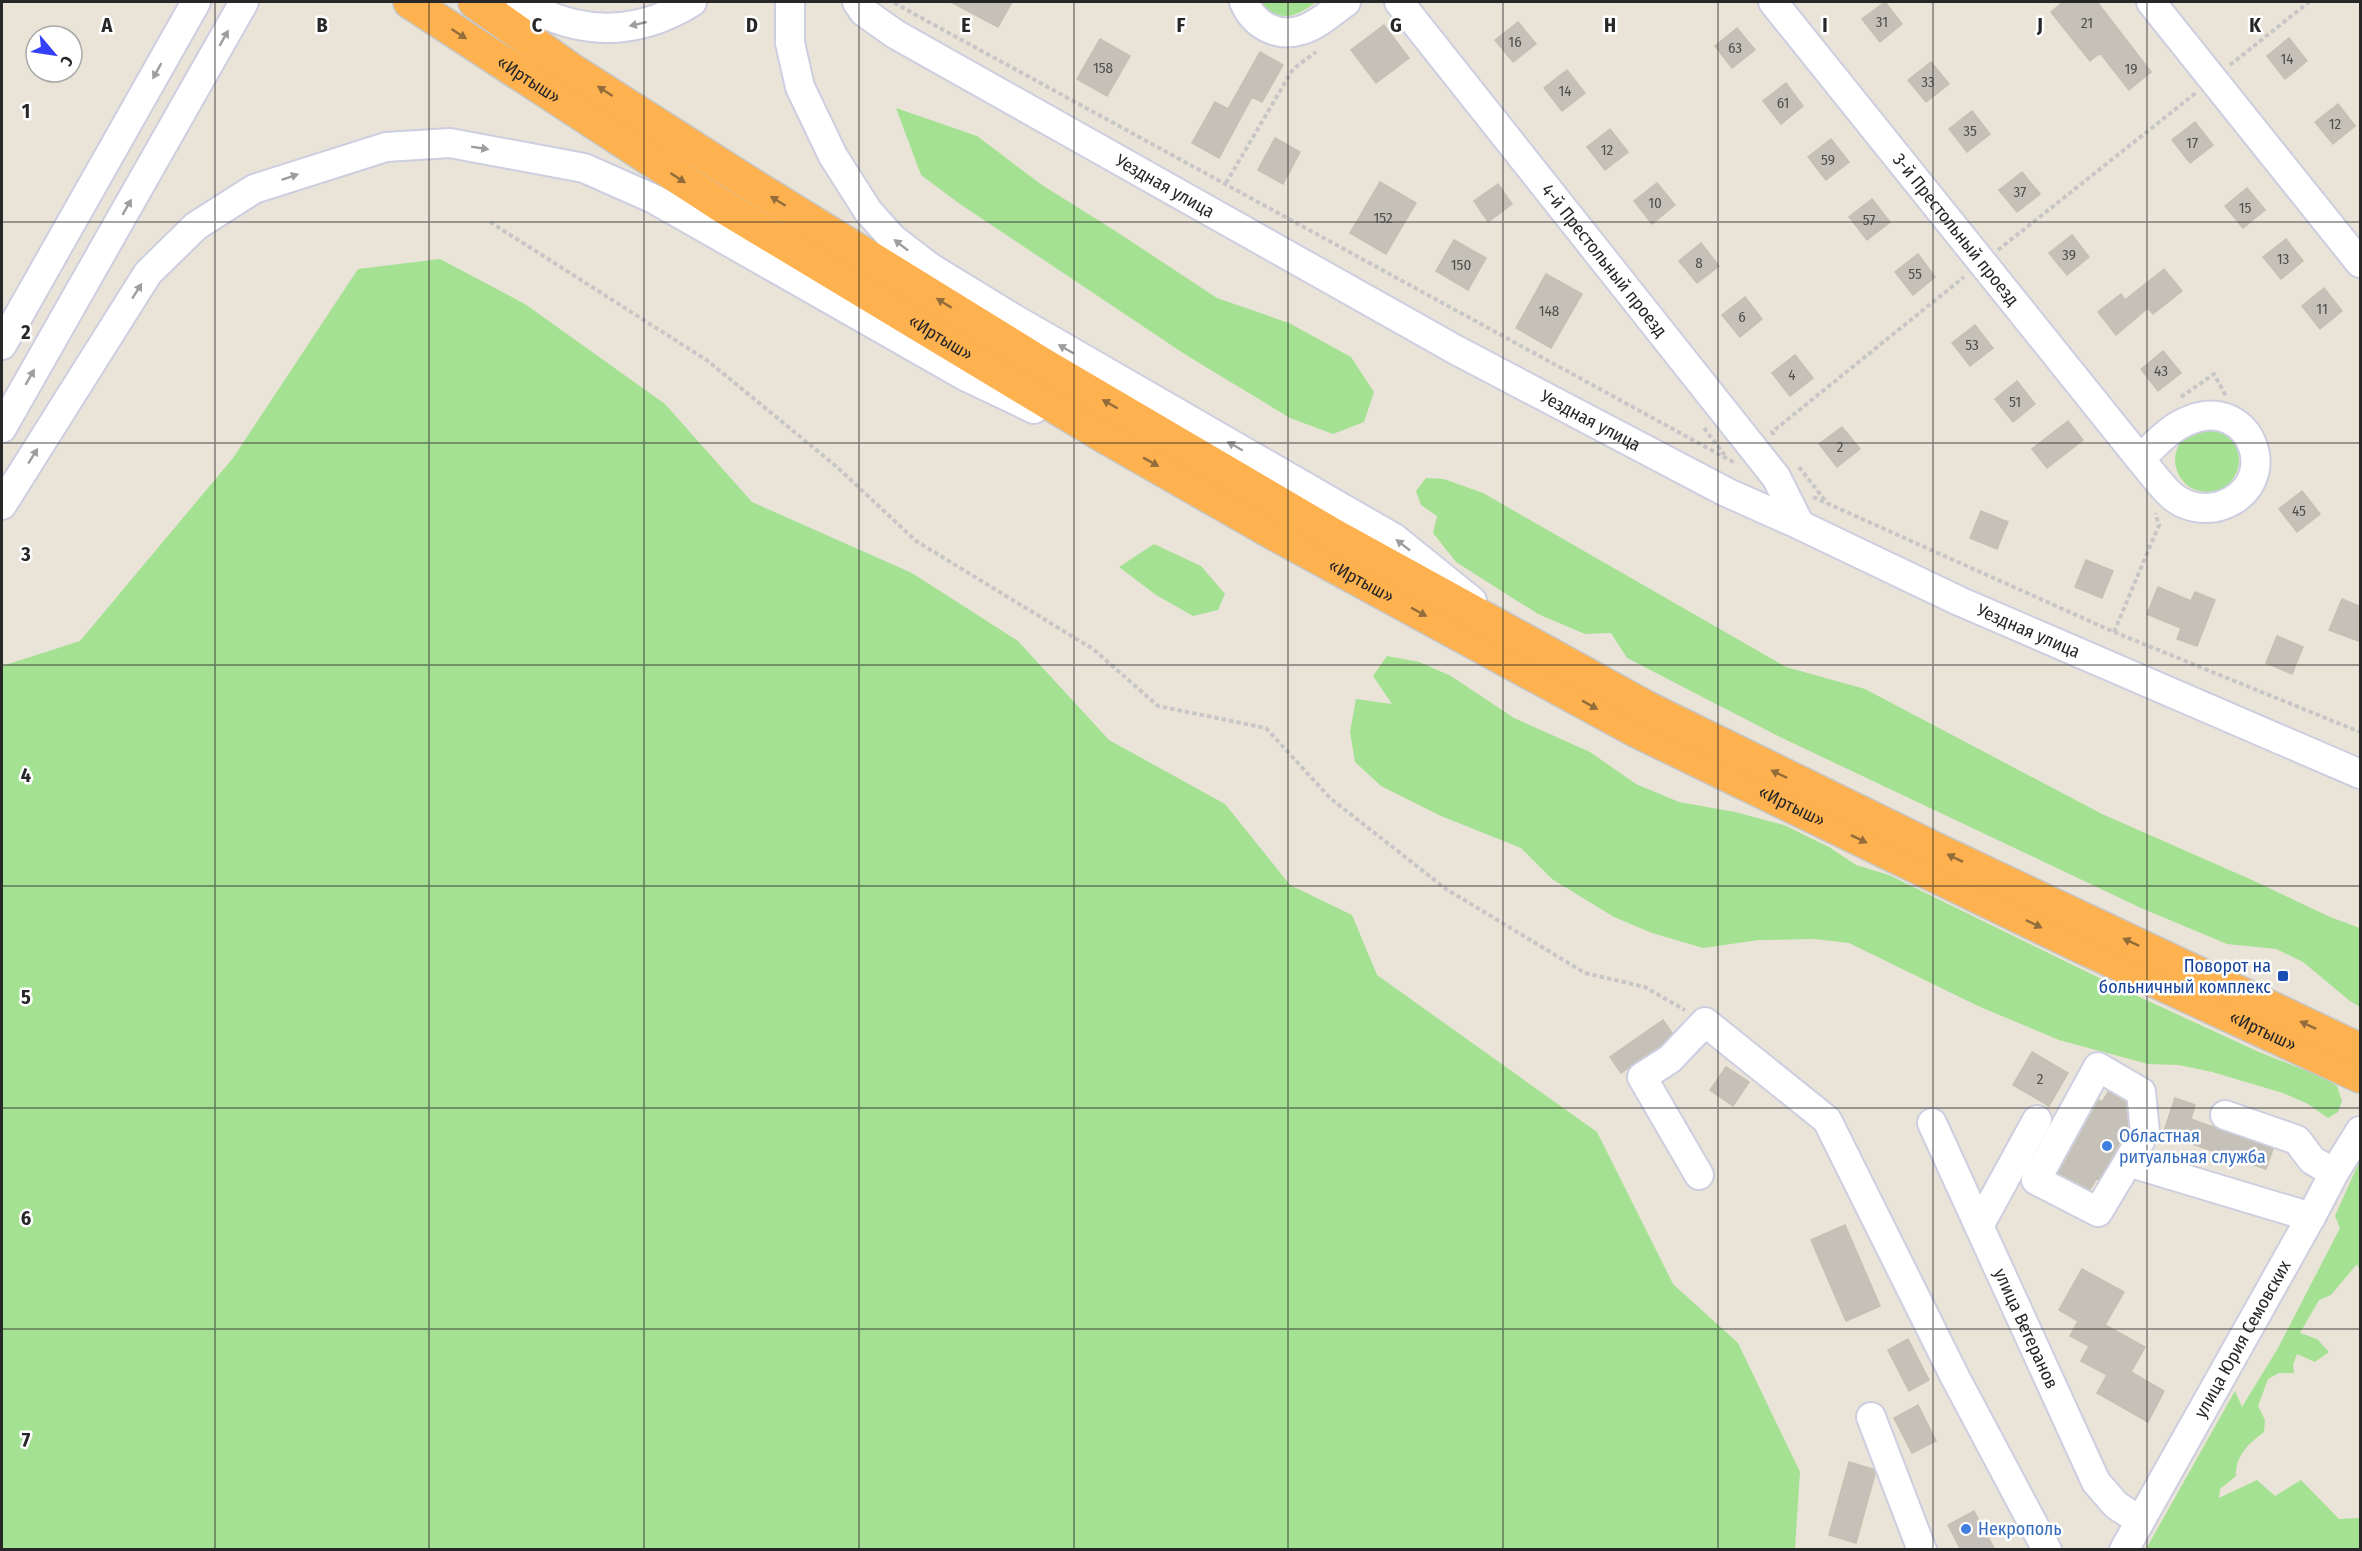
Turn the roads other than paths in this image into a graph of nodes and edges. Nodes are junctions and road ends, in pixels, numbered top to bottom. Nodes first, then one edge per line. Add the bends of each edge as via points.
1 (196, 2) edge
2 (244, 2) edge
3 (410, 2) edge
4 (475, 2) edge
5 (522, 2) edge
6 (692, 2) edge
7 (790, 2) edge
8 (857, 2) edge
9 (1244, 2) edge
10 (1346, 2) edge
11 (1399, 2) edge
12 (1773, 2) edge
13 (2151, 2) edge
14 (77, 213) junction
15 (2361, 263) edge
16 (2, 305) edge
17 (2, 345) edge
18 (2, 428) edge
19 (1109, 439) junction
20 (2140, 459) junction
21 (2, 505) edge
22 (1800, 525) junction
23 (1513, 635) junction
24 (2361, 774) edge
25 (2361, 1050) edge
26 (2361, 1076) edge
27 (2225, 1115) dead end
28 (2037, 1120) dead end
29 (1932, 1123) dead end
30 (2361, 1131) edge
31 (2128, 1162) junction
32 (2334, 1173) junction
33 (1699, 1175) dead end
34 (2311, 1217) junction
35 (1979, 1226) junction
36 (1871, 1417) dead end
37 (2140, 1521) junction
38 (1922, 1550) edge
39 (2047, 1550) edge
40 (2124, 1550) edge

1 -> 14 street
18 -> 2 street
3 -> 19 highway, «Иртыш» via 719,204
23 -> 4 highway, «Иртыш» via 1287,509 1042,364 573,71
6 -> 5 street via 672,14 638,25 608,28 577,26
23 -> 7 street via 1394,538 1011,317 931,268 893,239 868,211 832,156 800,87 790,43
8 - 22 street, Уездная улица via 864,12 896,34 1456,350 1726,492
9 - 10 street via 1254,19 1268,29 1286,33 1304,30
11 - 22 street, 4-й Престольный проезд via 1776,477
12 - 20 street, 3-й Престольный проезд via 1995,253
13 - 15 street
14 - 16 street via 36,254
14 - 17 street
21 -> 19 street via 148,273 196,226 254,189 386,147 450,143 584,168 654,199 965,376
19 -> 26 highway, «Иртыш» via 1635,730 2080,946
20 - 20 street, 3-й Престольный проезд via 2176,499 2193,507 2212,508 2231,502 2245,491 2254,475 2256,458 2251,440 2240,426 2224,417 2207,415 2172,430
22 - 24 street, Уездная улица via 1959,601
25 -> 23 highway, «Иртыш» via 1758,763
27 - 32 street via 2297,1140 2312,1160
28 - 35 street
29 - 35 street, улица Ветеранов
30 - 32 street, улица Юрия Семовских
31 - 31 street via 2145,1132 2141,1092 2098,1067 2036,1180 2098,1212
31 - 34 street
32 - 34 street, улица Юрия Семовских
33 - 39 street via 1642,1077 1670,1059 1705,1022 1827,1120 1954,1377
34 - 37 street, улица Юрия Семовских
35 - 37 street, улица Ветеранов via 2096,1482 2116,1505
36 - 38 street
37 - 40 street, улица Юрия Семовских

